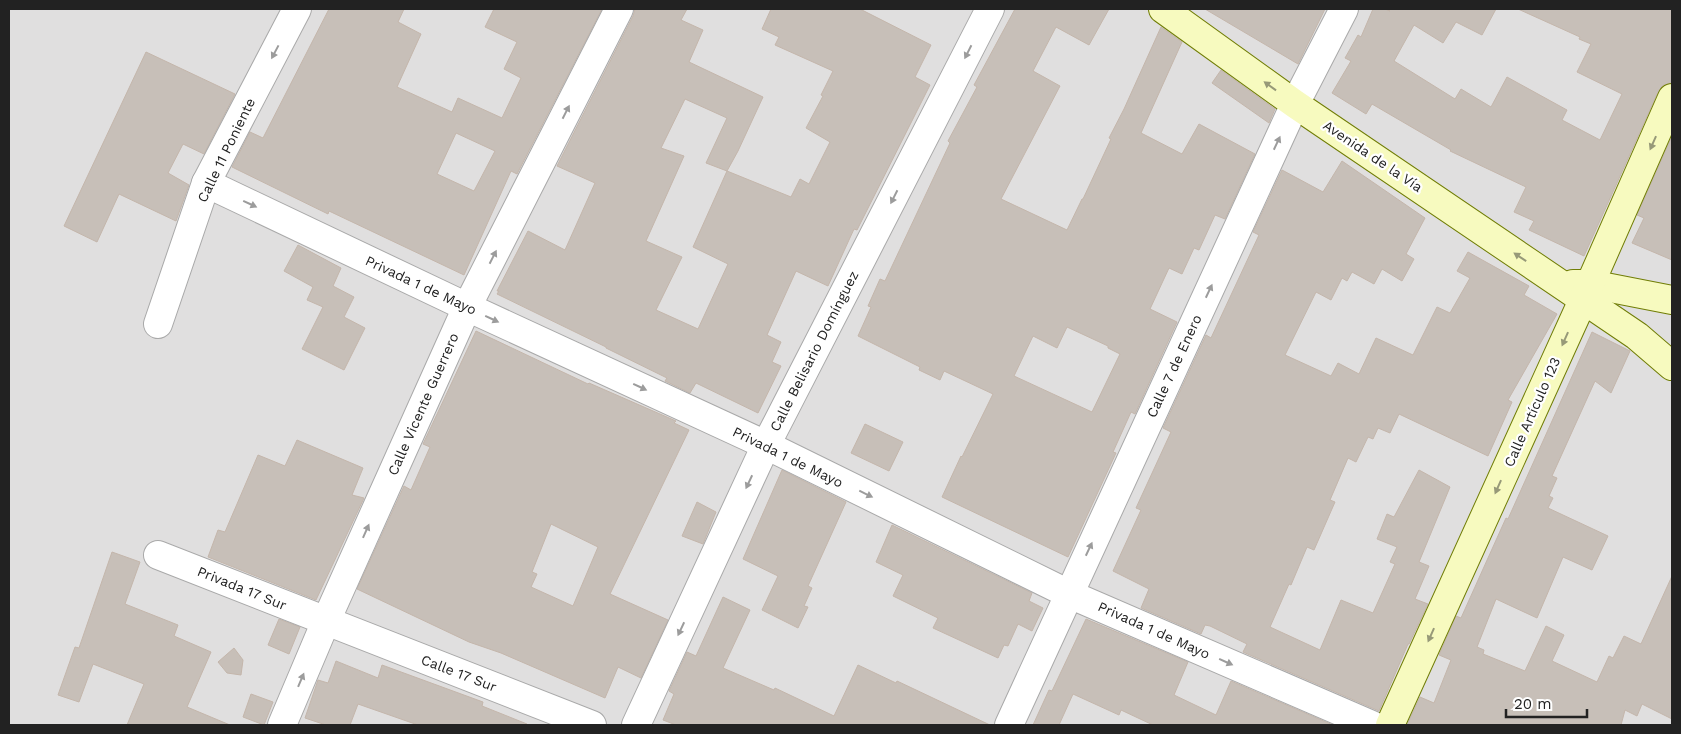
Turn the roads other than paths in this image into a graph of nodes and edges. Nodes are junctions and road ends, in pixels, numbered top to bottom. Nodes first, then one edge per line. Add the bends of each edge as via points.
1 (297, 9) edge
2 (618, 9) edge
3 (990, 9) edge
4 (1162, 9) edge
5 (1344, 9) edge
6 (1672, 98) edge
7 (1295, 104) junction
8 (206, 183) junction
9 (1586, 292) junction
10 (1663, 298) edge
11 (467, 307) junction
12 (158, 324) dead end
13 (1637, 336) junction
14 (1672, 366) edge
15 (766, 445) junction
16 (158, 554) dead end
17 (1069, 594) junction
18 (326, 621) junction
19 (282, 725) edge
20 (592, 725) edge
21 (636, 725) edge
22 (1008, 725) edge
23 (1372, 725) edge
24 (1390, 725) edge

1 -> 8 street, Calle 11 Poniente
11 -> 2 street, Calle Vicente Guerrero
3 -> 15 street, Calle Belisario Domínguez
7 -> 4 street, Avenida de la Vía
5 - 7 street, Calle 7 de Enero
6 -> 9 street, Calle Artículo 123
9 -> 7 street, Avenida de la Vía via 1560,284
17 -> 7 street, Calle 7 de Enero
8 -> 11 street, Privada 1 de Mayo
8 - 12 street, Calle 11 Poniente
9 - 10 street
9 - 13 street
9 -> 24 street, Calle Artículo 123
10 - 13 street
11 -> 15 street, Privada 1 de Mayo
18 -> 11 street, Calle Vicente Guerrero
13 - 14 street
15 -> 17 street, Privada 1 de Mayo
15 -> 21 street, Calle Belisario Domínguez
16 - 18 street, Privada 17 Sur
17 - 22 street, Calle 7 de Enero
17 -> 23 street, Privada 1 de Mayo
19 -> 18 street, Calle Vicente Guerrero
18 - 20 street, Calle 17 Sur

